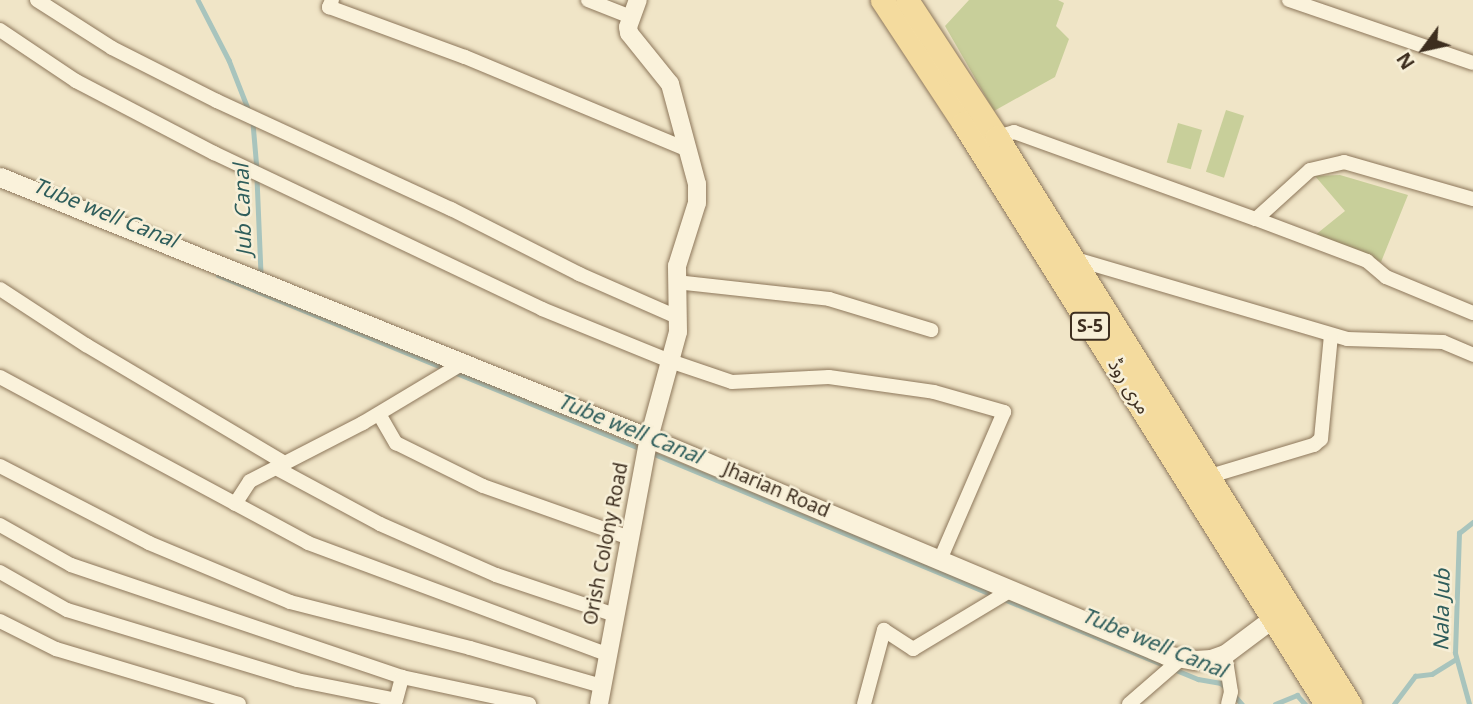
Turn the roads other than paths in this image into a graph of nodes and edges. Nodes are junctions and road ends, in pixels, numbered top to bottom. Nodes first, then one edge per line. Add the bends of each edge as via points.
1 (37, 0) edge
2 (331, 0) edge
3 (588, 0) edge
4 (638, 0) edge
5 (882, 0) edge
6 (907, 0) edge
7 (1289, 0) edge
8 (631, 18) junction
9 (0, 30) edge
10 (923, 44) junction
11 (1473, 63) edge
12 (997, 137) junction
13 (688, 150) junction
14 (0, 177) edge
15 (1473, 199) edge
16 (1256, 219) junction
17 (1071, 257) junction
18 (676, 282) junction
19 (0, 289) edge
20 (1473, 313) edge
21 (678, 318) junction
22 (931, 330) dead end
23 (1331, 335) junction
24 (1473, 355) edge
25 (670, 361) junction
26 (463, 363) junction
27 (0, 377) edge
28 (379, 414) junction
29 (1162, 424) junction
30 (649, 438) junction
31 (0, 466) edge
32 (280, 466) junction
33 (1207, 477) junction
34 (235, 504) junction
35 (0, 525) edge
36 (630, 538) junction
37 (940, 560) junction
38 (0, 572) edge
39 (1011, 590) junction
40 (615, 615) junction
41 (1273, 618) junction
42 (0, 621) edge
43 (1303, 648) junction
44 (607, 654) junction
45 (1225, 654) junction
46 (1181, 659) junction
47 (402, 677) junction
48 (602, 686) junction
49 (239, 704) edge
50 (529, 704) edge
51 (599, 704) edge
52 (864, 704) edge
53 (1129, 704) edge
54 (1228, 704) edge
55 (1326, 704) edge
56 (1350, 704) edge

1 - 21 street via 112,48 206,95
2 - 13 street via 329,6
3 - 8 street
4 - 8 street
5 - 10 main road, مری روڈ / S-5
6 - 10 main road, مری روڈ / S-5
7 - 11 street
8 - 13 street, Orish Colony Road via 628,27 634,41 670,84
9 - 25 street via 76,81 214,153 542,309
10 - 12 main road, مری روڈ / S-5
10 - 29 main road, مری روڈ / S-5
12 - 16 street via 1014,132
12 - 17 main road, مری روڈ / S-5
13 - 18 street, Orish Colony Road via 697,203 679,256
14 - 26 main road, Jharian Road
15 - 16 street via 1344,162 1310,170
16 - 20 street via 1367,261 1387,277
17 - 23 street
17 - 29 main road, مری روڈ / S-5
18 - 21 street, Orish Colony Road
18 - 22 street via 829,299
19 - 32 street
21 - 25 street, Orish Colony Road
23 - 24 street via 1443,342
23 - 33 street via 1321,439
25 - 30 street, Orish Colony Road
25 - 37 street via 732,382 829,377 934,392 1003,412
26 - 28 street
26 - 30 main road, Jharian Road
27 - 34 street
28 - 32 street
28 - 36 street via 396,443 483,486
29 - 33 main road, مری روڈ / S-5
29 - 41 main road, مری روڈ / S-5
30 - 36 street, Orish Colony Road
30 - 37 main road, Jharian Road
31 - 48 street via 149,543 290,602
32 - 34 street via 250,481
32 - 40 street via 380,524 496,575
33 - 43 main road, مری روڈ / S-5
34 - 44 street via 308,543
35 - 47 street via 71,565
36 - 40 street, Orish Colony Road
37 - 39 main road, Jharian Road
38 - 47 street via 67,610 297,680 396,700
39 - 46 main road, Jharian Road
39 - 52 street via 913,649 884,630
40 - 44 street, Orish Colony Road
41 - 43 main road, مری روڈ / S-5
41 - 45 main road, Jharian Road
42 - 49 street via 56,649
43 - 55 main road, مری روڈ / S-5
43 - 56 main road, مری روڈ / S-5
44 - 48 street, Orish Colony Road
45 - 46 main road, Jharian Road
45 - 54 street via 1231,692
46 - 53 street
47 - 50 street
48 - 51 street, Orish Colony Road

